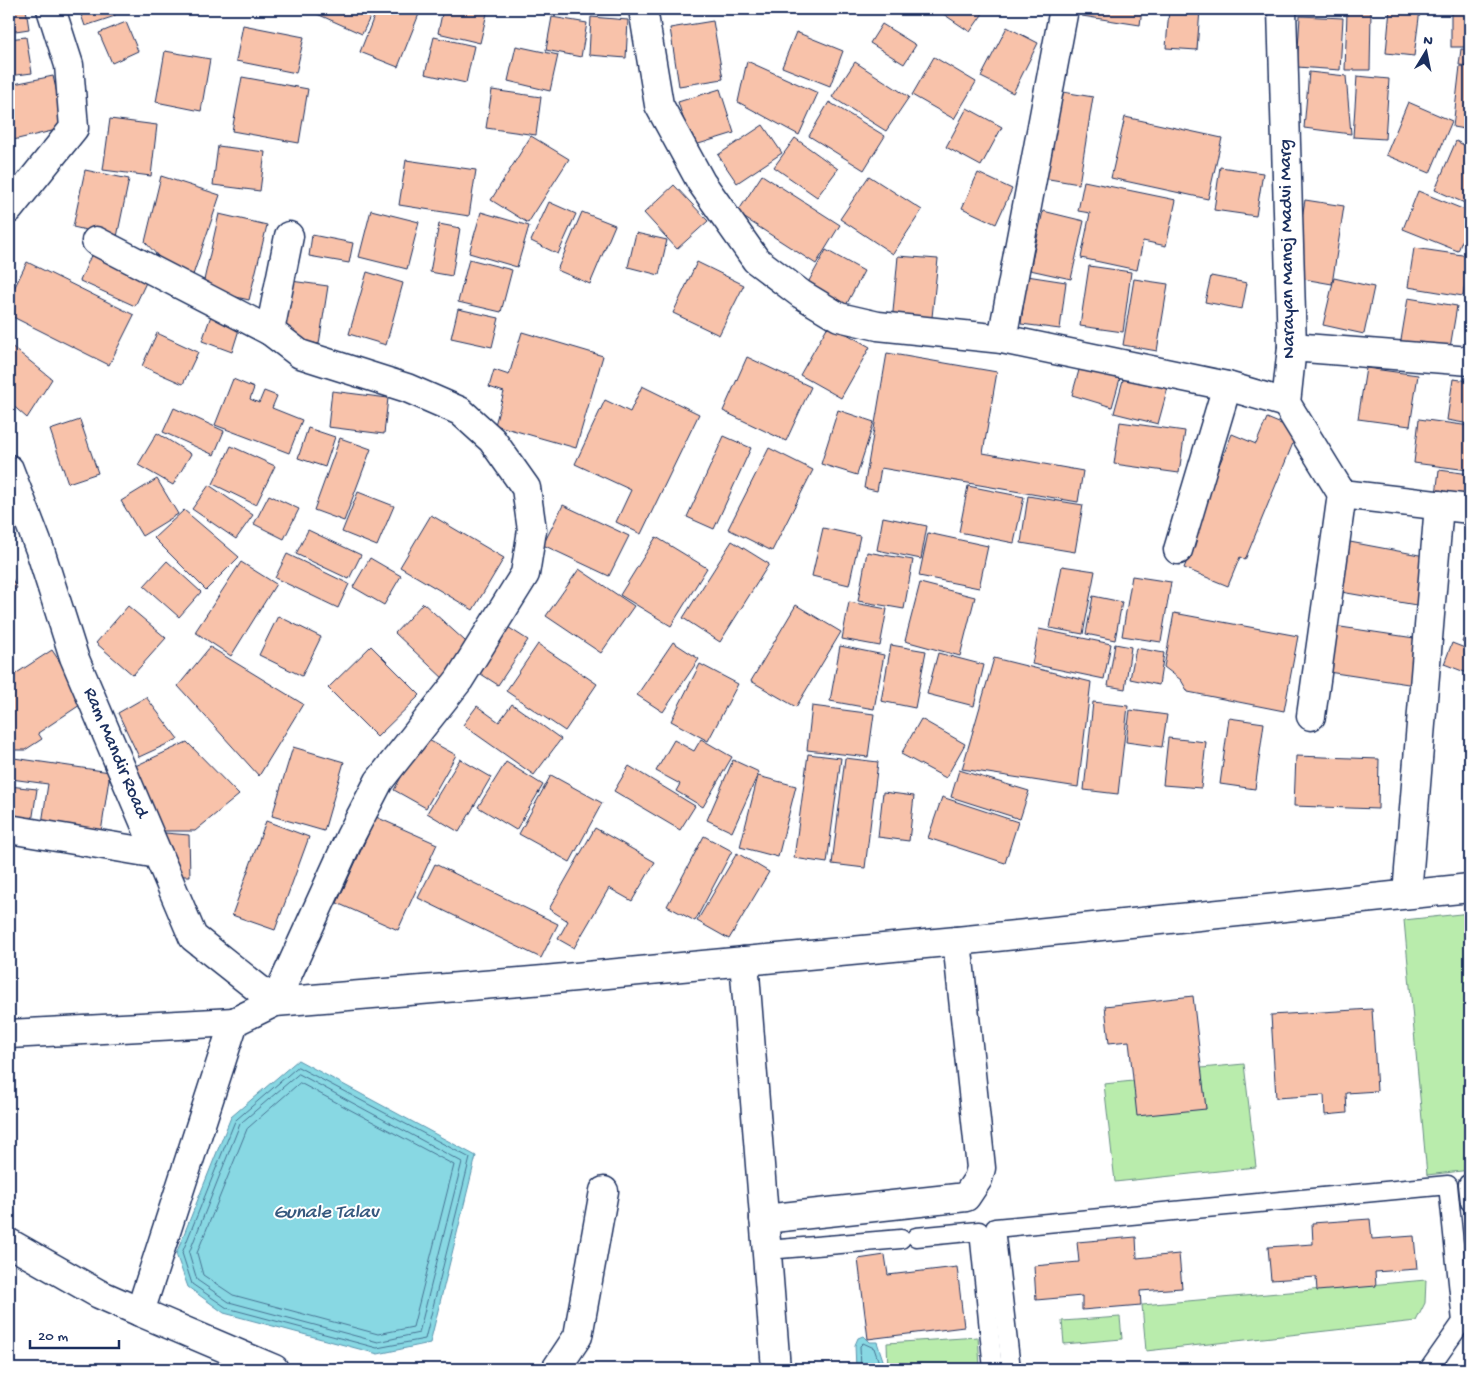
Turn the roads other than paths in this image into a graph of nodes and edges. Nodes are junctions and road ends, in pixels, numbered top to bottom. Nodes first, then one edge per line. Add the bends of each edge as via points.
1 (51, 9) edge
2 (643, 9) edge
3 (1064, 9) edge
4 (1282, 9) edge
5 (9, 209) edge
6 (289, 236) dead end
7 (96, 241) dead end
8 (270, 330) junction
9 (1002, 339) junction
10 (1292, 347) junction
11 (1470, 361) edge
12 (1226, 386) junction
13 (1286, 403) junction
14 (9, 469) edge
15 (1342, 494) junction
16 (1439, 505) junction
17 (1470, 509) edge
18 (1178, 550) dead end
19 (1311, 716) dead end
20 (9, 829) edge
21 (158, 854) junction
22 (1470, 888) edge
23 (1408, 894) junction
24 (957, 941) junction
25 (744, 961) junction
26 (275, 1002) junction
27 (234, 1022) junction
28 (9, 1034) edge
29 (1470, 1184) edge
30 (604, 1191) dead end
31 (1470, 1202) edge
32 (764, 1219) junction
33 (9, 1244) edge
34 (767, 1250) junction
35 (140, 1312) junction
36 (274, 1369) edge
37 (556, 1369) edge
38 (776, 1369) edge
39 (992, 1369) edge
40 (1011, 1369) edge
41 (1429, 1369) edge

1 - 5 street via 69,65 74,128
2 - 9 street via 659,105 701,182 756,260 801,294 839,317 878,326
3 - 9 street
4 - 10 street, Narayan Manoj Madvi Marg
6 - 8 street
7 - 8 street
8 - 26 street via 300,354 407,388 460,411 492,440 526,488 532,530 525,574 459,680 379,781
9 - 12 street
10 - 11 street
10 - 13 street, Narayan Manoj Madvi Marg
12 - 13 street
12 - 18 street
13 - 15 street
14 - 21 street, Ram Mandir Road via 40,550 74,657
15 - 16 street
15 - 19 street
16 - 17 street
16 - 23 street
20 - 21 street
21 - 26 street, Ram Mandir Road via 194,937
22 - 23 street
23 - 24 street
24 - 25 street
24 - 32 street via 981,1168 966,1197
25 - 26 street
25 - 32 street
26 - 27 street
27 - 28 street
27 - 35 street
29 - 31 lane
30 - 37 street via 578,1336
32 - 34 street
33 - 35 street via 99,1294
34 - 38 street
34 - 39 lane via 979,1231
35 - 36 street
40 - 41 lane via 994,1228 1448,1185 1462,1322

